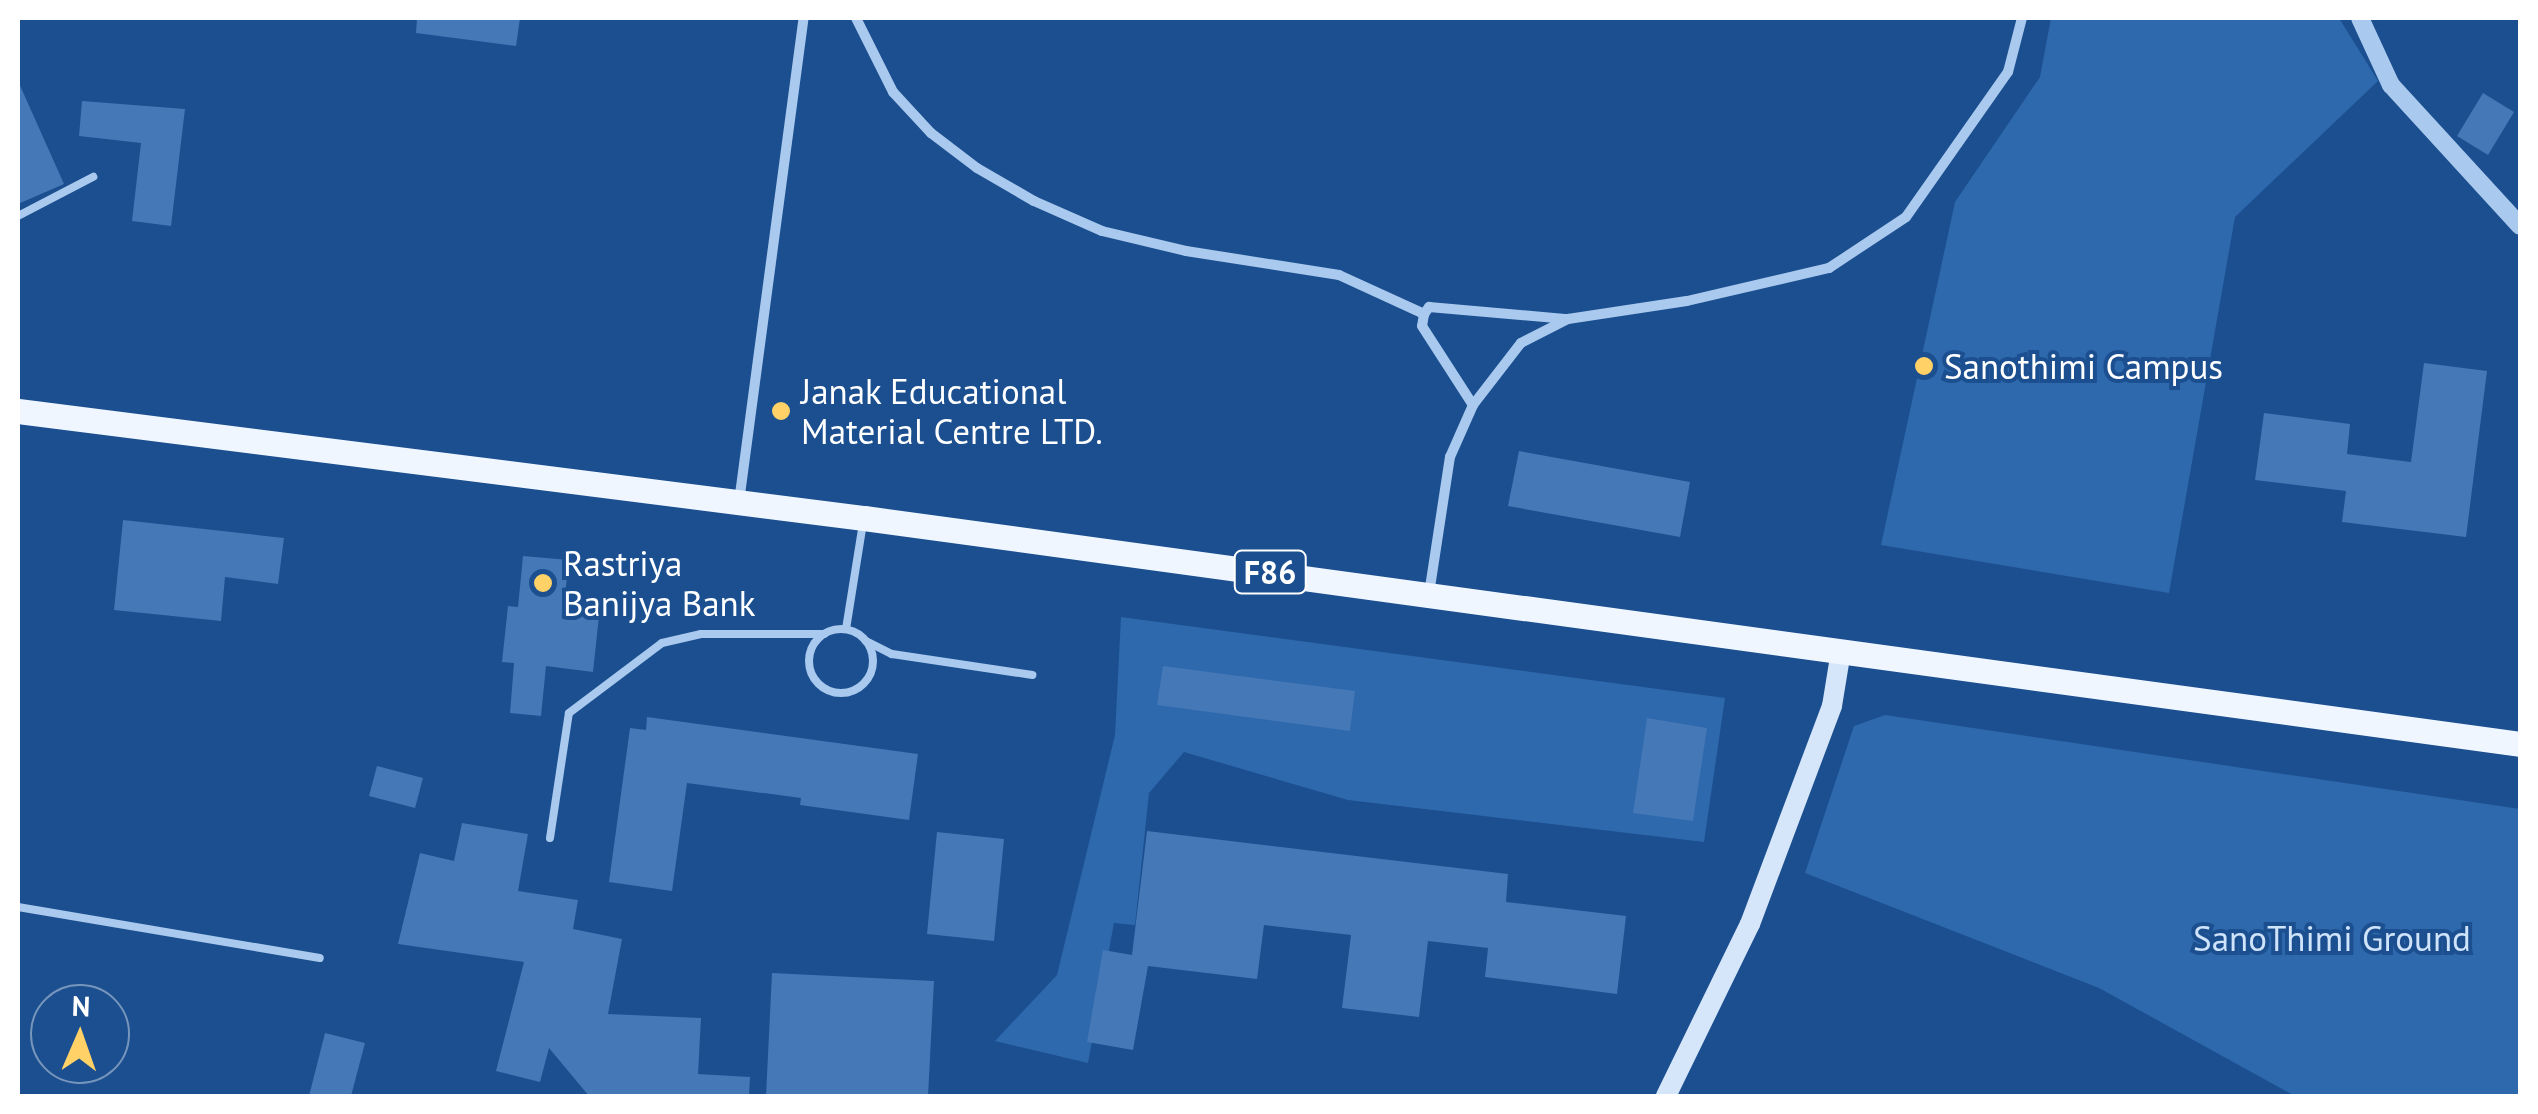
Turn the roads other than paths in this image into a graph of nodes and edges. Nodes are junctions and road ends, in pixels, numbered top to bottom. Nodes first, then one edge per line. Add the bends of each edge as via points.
1 (804, 18) edge
2 (856, 18) edge
3 (2022, 18) edge
4 (2360, 18) edge
5 (93, 177) dead end
6 (18, 216) edge
7 (2520, 226) edge
8 (1424, 314) junction
9 (1568, 319) junction
10 (1473, 404) junction
11 (18, 411) edge
12 (739, 502) junction
13 (864, 518) junction
14 (1430, 594) junction
15 (846, 629) junction
16 (824, 634) junction
17 (866, 641) junction
18 (1840, 651) junction
19 (1032, 675) dead end
20 (2520, 744) edge
21 (550, 838) dead end
22 (18, 908) edge
23 (320, 958) dead end
24 (1666, 1096) edge

1 - 12 street
2 - 8 street via 893,92 931,133 1034,200 1102,231 1340,276
3 - 9 street via 2008,72 1906,216 1876,237 1829,268
4 - 7 street via 2391,84
5 - 6 lane
8 - 9 street via 1429,308
8 - 10 street via 1422,326
9 - 10 street via 1521,342
10 - 14 street via 1450,457
11 - 12 main road, F86
12 - 13 main road, F86
13 - 14 main road, F86
13 - 15 lane
14 - 18 main road, F86
15 - 16 lane
15 - 17 lane
16 - 17 lane via 809,662 817,682 836,693 866,682 874,661
16 - 21 lane via 701,634 662,643 569,713
17 - 19 lane via 892,654
18 - 20 main road, F86
18 - 24 main road via 1832,706 1750,924
22 - 23 lane

